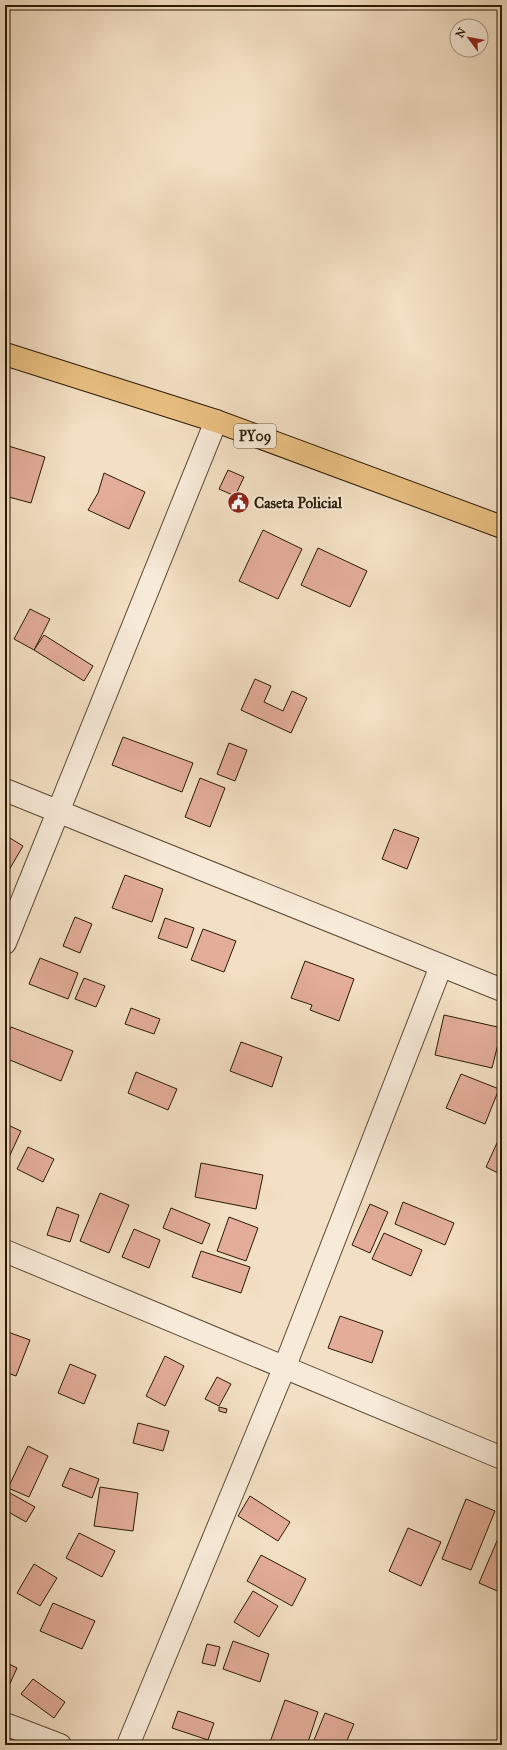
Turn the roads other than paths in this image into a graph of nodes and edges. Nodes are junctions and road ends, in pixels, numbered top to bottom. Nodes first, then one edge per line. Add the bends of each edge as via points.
1 (5, 354) edge
2 (216, 421) junction
3 (502, 527) edge
4 (5, 790) edge
5 (59, 812) junction
6 (5, 943) edge
7 (441, 966) junction
8 (502, 990) edge
9 (5, 1251) edge
10 (285, 1366) junction
11 (502, 1458) edge
12 (5, 1724) edge
13 (60, 1745) edge
14 (128, 1745) edge

1 - 2 highway, PY09
2 - 3 highway, PY09
2 - 5 street
4 - 5 street
5 - 6 street
5 - 7 street
7 - 8 street
7 - 10 street
9 - 10 street
10 - 11 street
10 - 14 street
12 - 13 street

